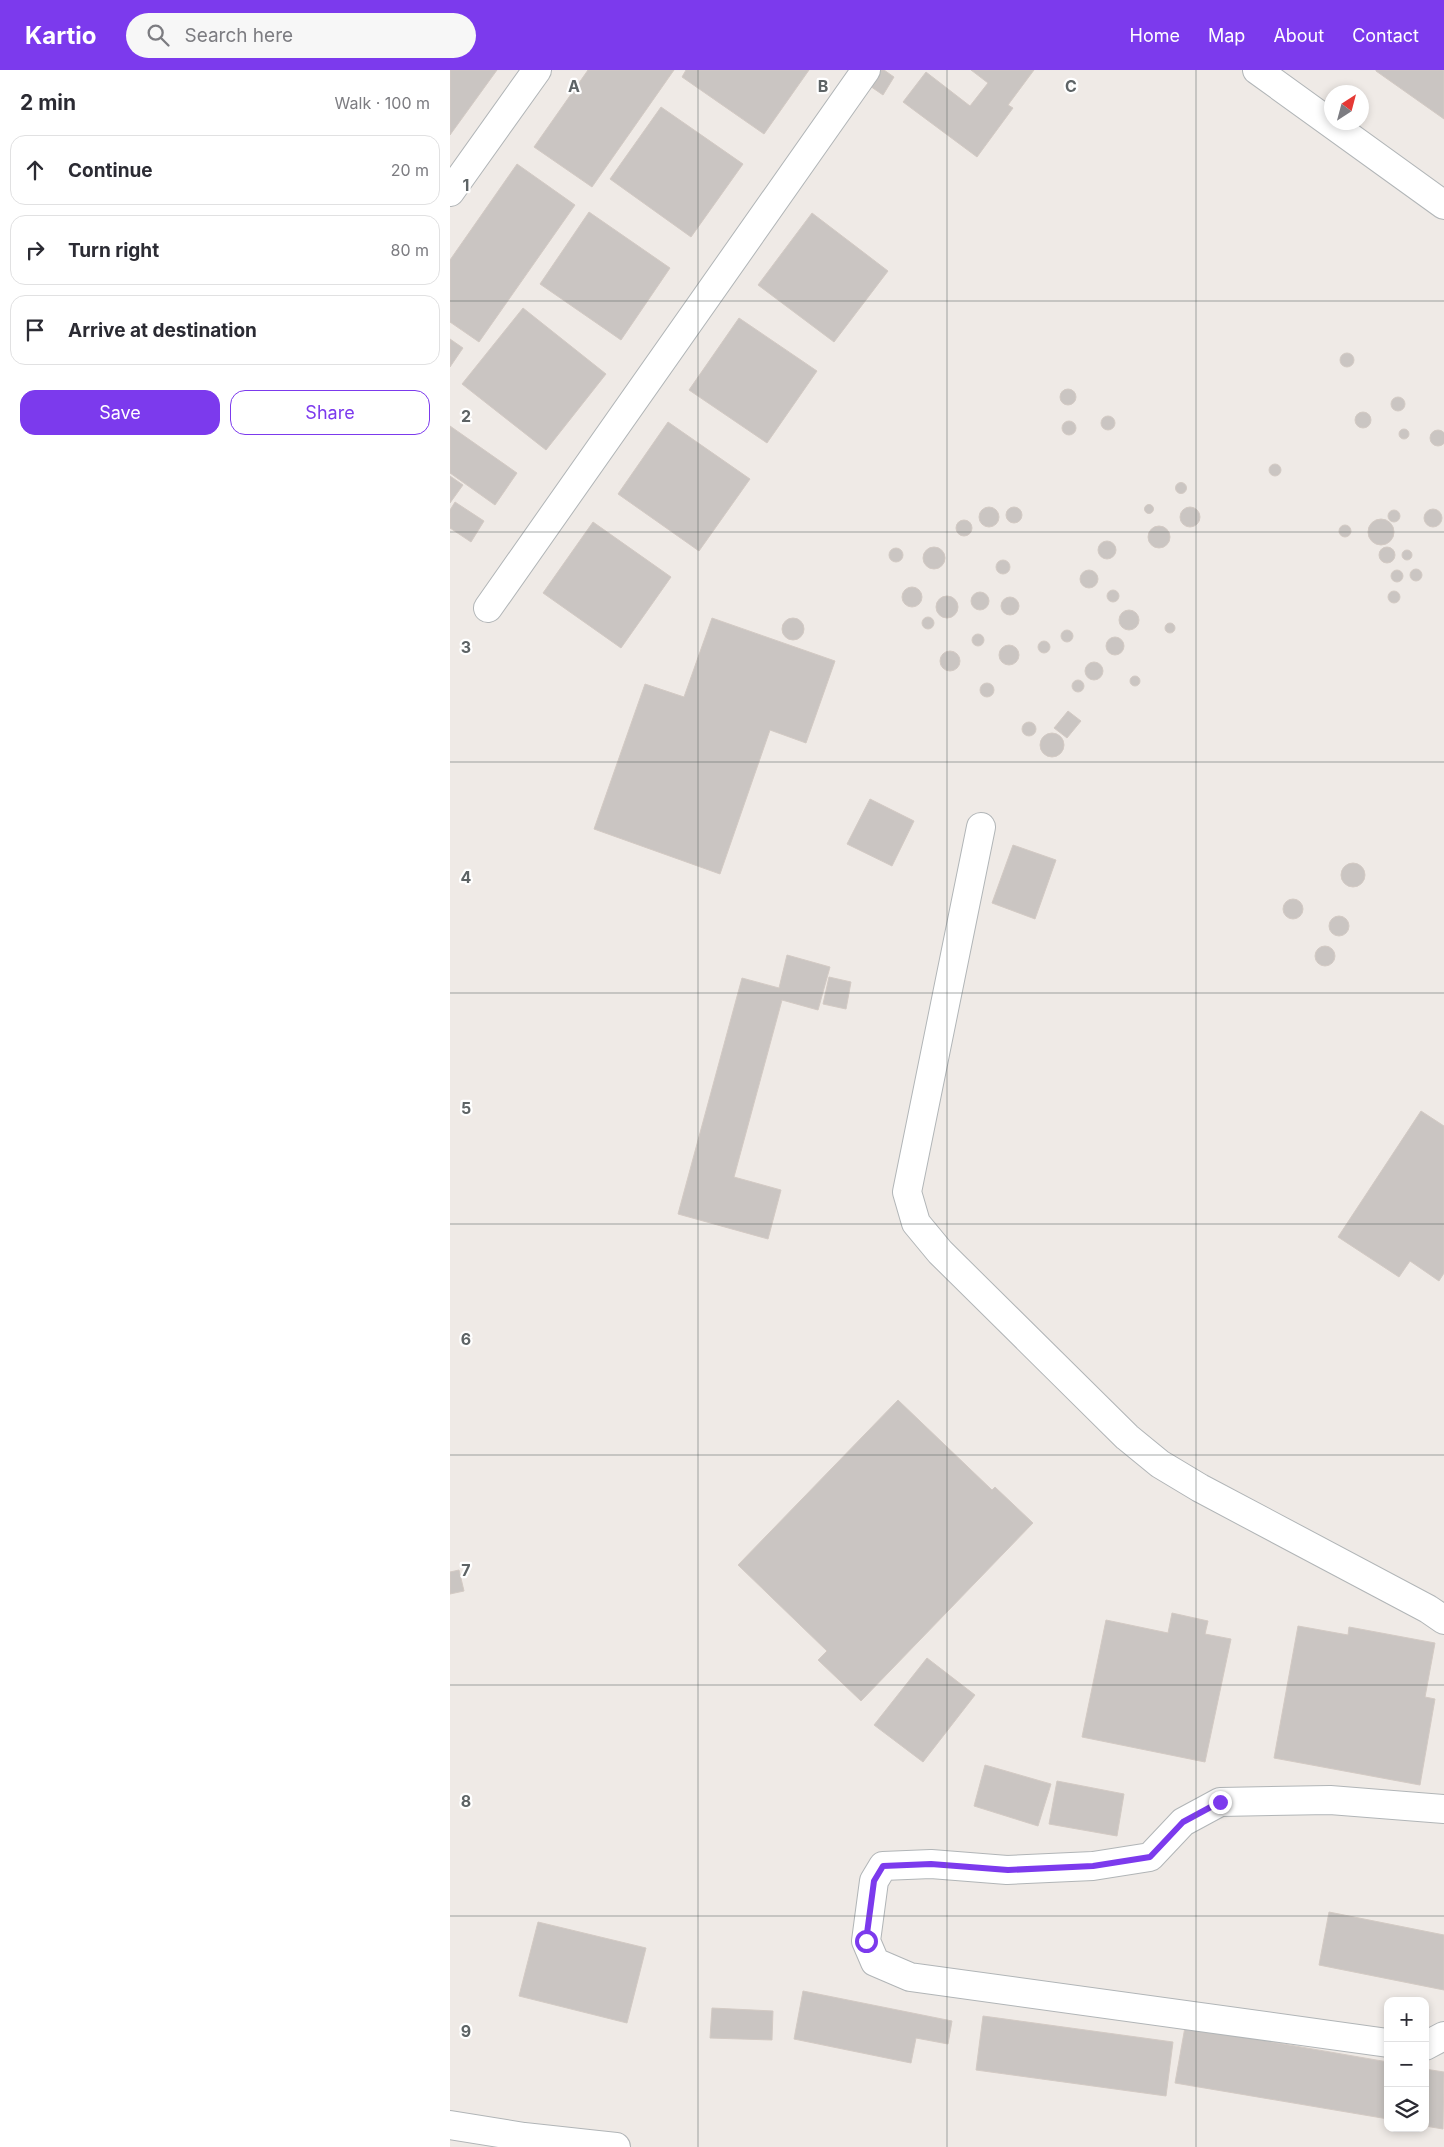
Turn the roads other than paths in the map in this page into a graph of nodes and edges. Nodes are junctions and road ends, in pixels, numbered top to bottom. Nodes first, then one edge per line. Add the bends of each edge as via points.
1 (537, 70) edge
2 (866, 70) edge
3 (1257, 70) edge
4 (450, 192) edge
5 (1444, 205) edge
6 (488, 608) dead end
7 (980, 827) dead end
8 (1444, 1620) edge
9 (1444, 1809) edge
10 (1444, 2036) edge
11 (1384, 2042) edge
12 (1429, 2044) edge
13 (450, 2125) edge
14 (523, 2142) edge
15 (616, 2147) edge

1 - 4 street
2 - 6 street
3 - 5 street
7 - 8 street via 907,1192 916,1223 940,1252 1120,1430 1160,1464
9 - 11 street via 1330,1800 1220,1802 1183,1822 1150,1857 1093,1866 1008,1870 931,1864 883,1866 874,1881 866,1941 875,1962 910,1977
10 - 12 street
13 - 14 street
14 - 15 street

